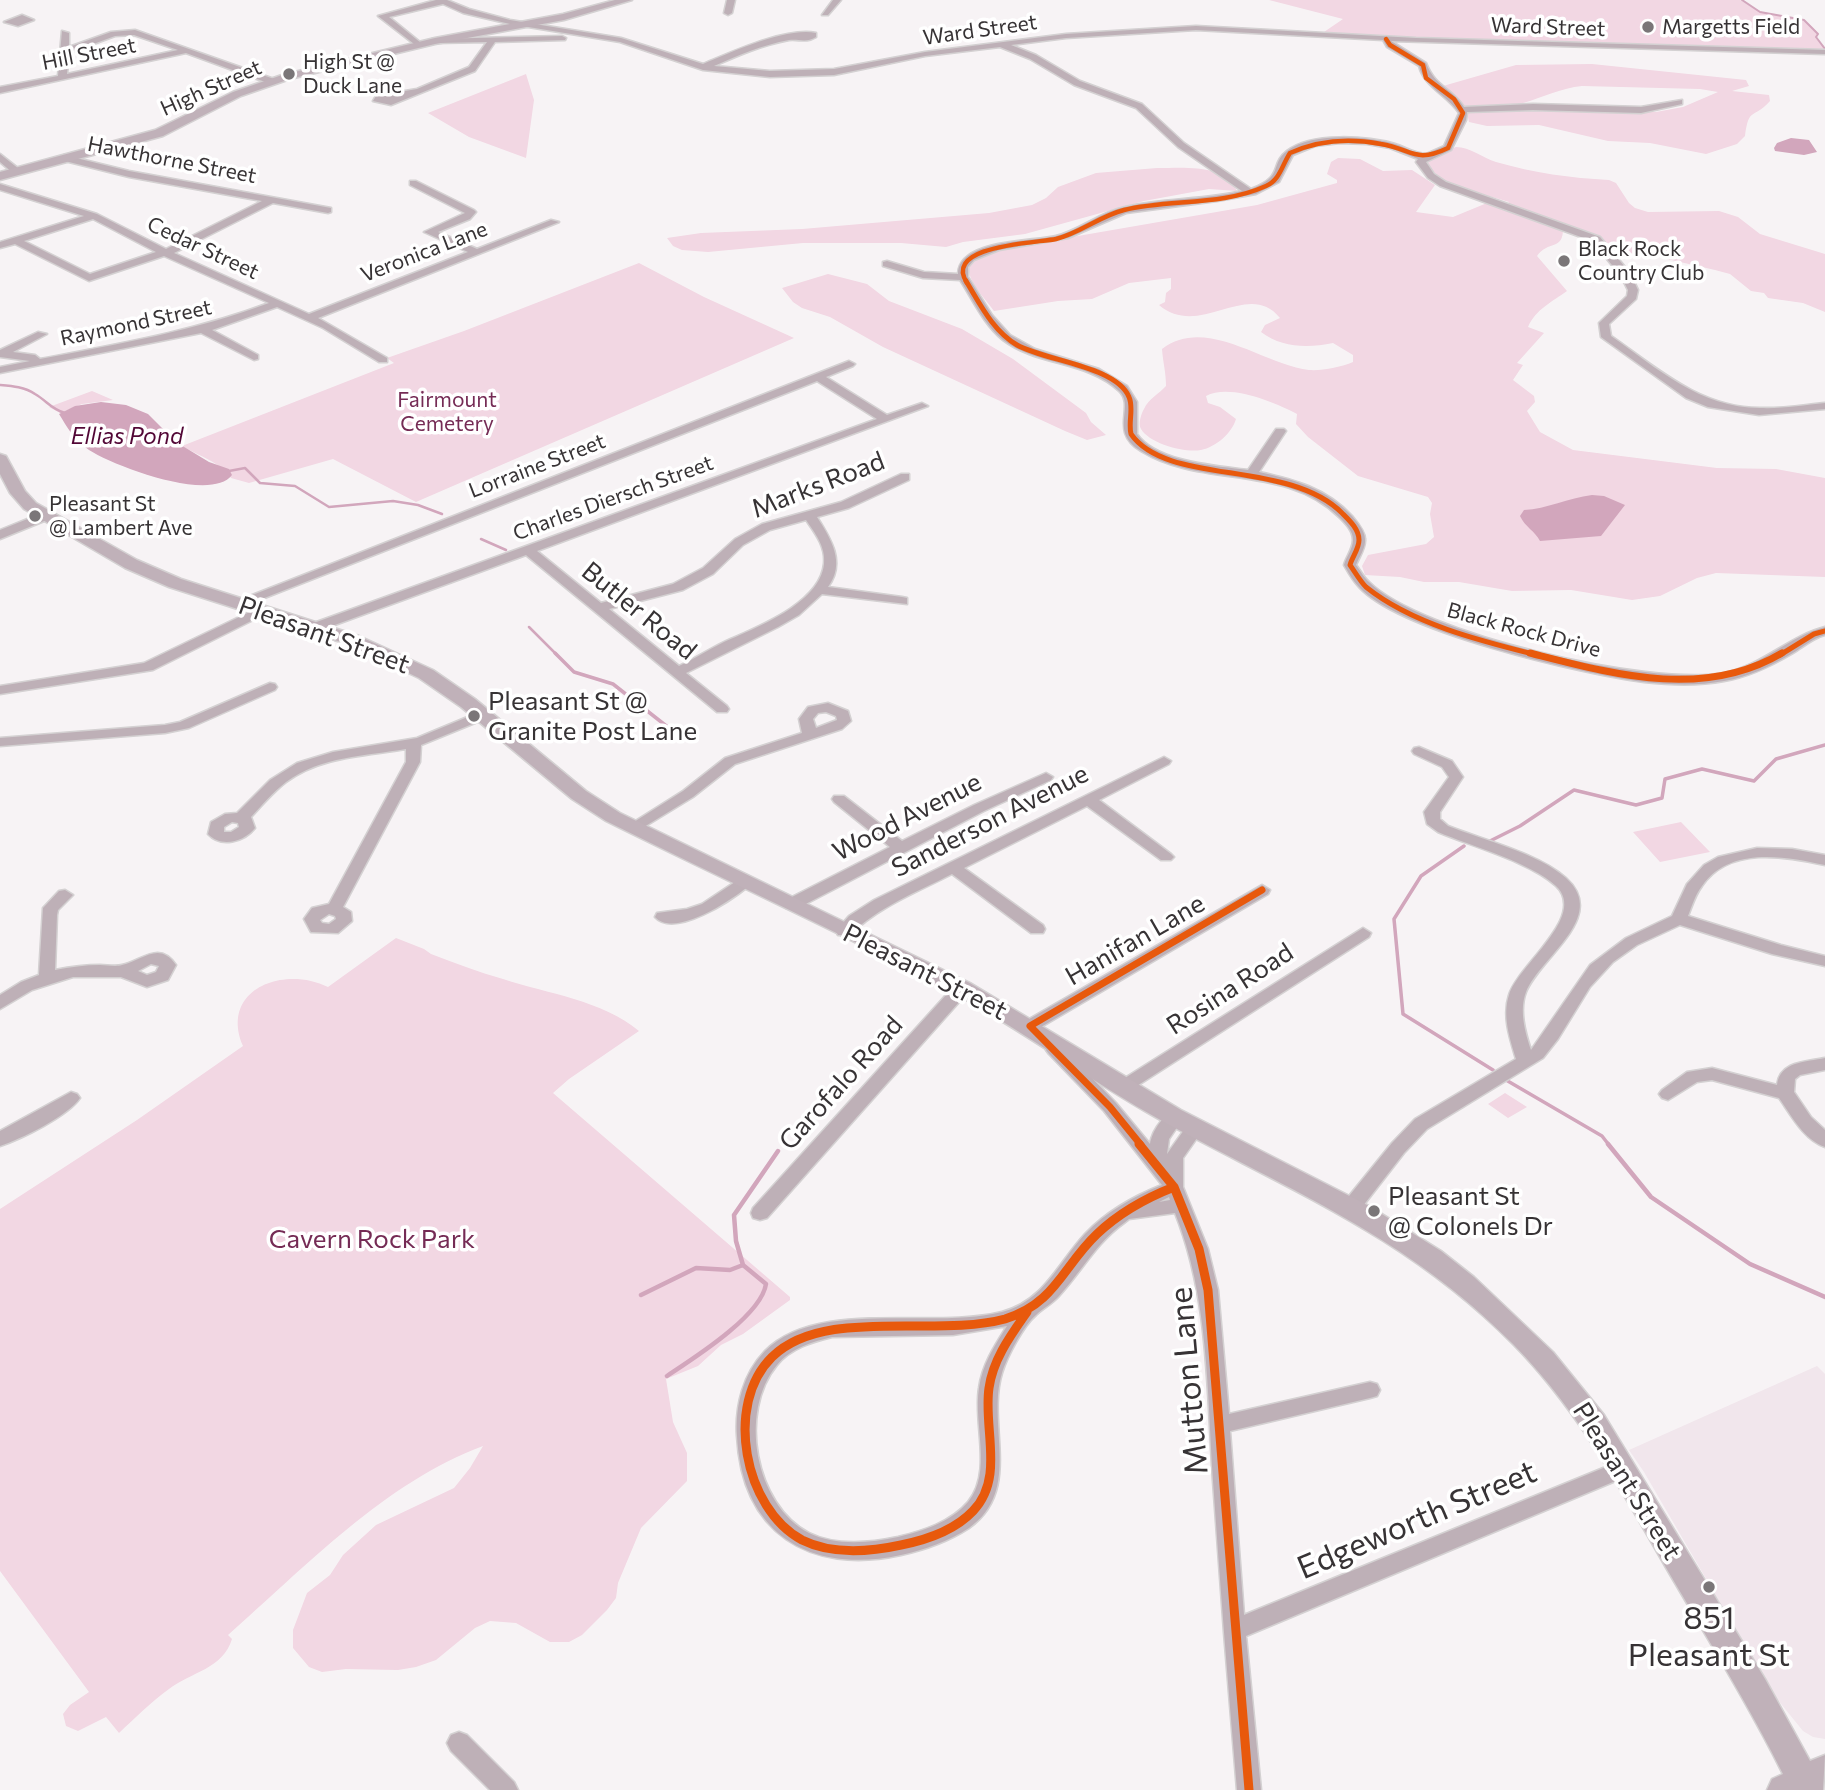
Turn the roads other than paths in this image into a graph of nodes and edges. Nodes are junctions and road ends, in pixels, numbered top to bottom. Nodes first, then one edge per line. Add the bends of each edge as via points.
1 (626, 0) edge
2 (731, 0) edge
3 (837, 0) edge
4 (442, 1) edge
5 (728, 13) dead end
6 (825, 13) dead end
7 (564, 18) junction
8 (524, 24) junction
9 (65, 33) dead end
10 (564, 34) junction
11 (795, 37) dead end
12 (435, 41) junction
13 (492, 41) junction
14 (1399, 43) junction
15 (418, 45) junction
16 (1001, 45) junction
17 (65, 51) junction
18 (185, 51) junction
19 (1824, 52) edge
20 (703, 67) junction
21 (61, 78) junction
22 (271, 81) junction
23 (0, 90) edge
24 (397, 97) dead end
25 (1679, 102) dead end
26 (1461, 110) junction
27 (1423, 157) junction
28 (0, 158) edge
29 (64, 158) junction
30 (16, 171) junction
31 (0, 176) edge
32 (413, 183) dead end
33 (0, 187) edge
34 (1250, 191) junction
35 (273, 200) junction
36 (328, 210) dead end
37 (94, 216) junction
38 (554, 222) dead end
39 (15, 240) junction
40 (0, 245) edge
41 (476, 252) junction
42 (166, 253) junction
43 (887, 264) dead end
44 (963, 276) junction
45 (277, 304) junction
46 (308, 318) junction
47 (204, 330) junction
48 (43, 334) dead end
49 (1, 354) edge
50 (254, 357) dead end
51 (383, 360) dead end
52 (47, 361) junction
53 (849, 363) dead end
54 (0, 370) edge
55 (817, 376) junction
56 (922, 406) dead end
57 (1825, 406) edge
58 (885, 419) junction
59 (1280, 431) dead end
60 (0, 459) edge
61 (1251, 475) junction
62 (905, 477) dead end
63 (45, 516) junction
64 (810, 516) junction
65 (0, 535) edge
66 (528, 550) junction
67 (818, 590) junction
68 (902, 601) dead end
69 (239, 603) junction
70 (599, 608) junction
71 (262, 610) junction
72 (316, 627) junction
73 (1825, 631) edge
74 (677, 671) junction
75 (270, 687) dead end
76 (0, 690) edge
77 (722, 709) dead end
78 (486, 718) junction
79 (809, 735) dead end
80 (0, 743) edge
81 (414, 743) junction
82 (1419, 751) dead end
83 (1164, 761) dead end
84 (1046, 777) dead end
85 (839, 799) dead end
86 (1088, 799) junction
87 (241, 818) dead end
88 (634, 827) junction
89 (901, 848) junction
90 (1167, 857) dead end
91 (1825, 860) edge
92 (954, 868) junction
93 (744, 881) junction
94 (1262, 890) dead end
95 (65, 895) dead end
96 (792, 904) junction
97 (334, 909) dead end
98 (663, 917) dead end
99 (1679, 919) junction
100 (1037, 929) dead end
101 (844, 931) junction
102 (1363, 933) dead end
103 (1825, 961) edge
104 (124, 971) dead end
105 (47, 977) junction
106 (962, 988) junction
107 (0, 1003) edge
108 (1030, 1026) junction
109 (1526, 1062) junction
110 (1825, 1065) edge
111 (1123, 1087) junction
112 (1785, 1093) junction
113 (1668, 1094) dead end
114 (71, 1098) dead end
115 (1185, 1123) junction
116 (0, 1139) edge
117 (1825, 1140) edge
118 (1156, 1166) junction
119 (1177, 1196) junction
120 (1352, 1206) junction
121 (760, 1213) dead end
122 (1027, 1311) junction
123 (1370, 1390) dead end
124 (1220, 1425) junction
125 (1625, 1468) junction
126 (1234, 1630) junction
127 (459, 1743) dead end
128 (1804, 1783) edge
129 (506, 1790) edge
130 (1250, 1790) edge

1 - 7 main road, High Street
2 - 5 street
3 - 6 street
4 - 8 street, Ward Street
4 - 15 street via 382,16
7 - 8 main road, High Street
7 - 10 main road via 556,26
8 - 10 street, Ward Street
8 - 12 main road, High Street
9 - 17 street
10 - 13 street
10 - 20 street, Ward Street via 621,40
11 - 20 street via 758,43
12 - 13 street
12 - 15 main road, High Street
13 - 24 street via 472,69
14 - 16 street, Ward Street via 1215,28 1080,34
14 - 19 street, Ward Street
14 - 26 street via 1423,65 1426,78
15 - 22 main road, High Street
16 - 20 street, Ward Street via 812,74 754,74
16 - 34 street via 1033,57 1077,83 1139,106 1181,145
17 - 18 street via 132,32
17 - 21 street
18 - 21 street, Hill Street
18 - 22 street
21 - 23 street, Hill Street
22 - 29 main road, High Street via 159,133
25 - 26 street via 1640,110
26 - 27 street via 1462,120 1448,148
27 - 34 street via 1372,142 1308,146 1287,156 1274,182
27 - 57 street via 1421,162 1431,176 1443,184 1596,239 1633,290 1632,297 1604,323 1606,337 1690,397 1750,412
28 - 30 street
29 - 30 main road, High Street
29 - 35 street, Hawthorne Street
30 - 31 main road, High Street
32 - 41 street via 471,212 429,232
33 - 37 street, Cedar Street
34 - 44 street via 1130,208 1060,238 980,251 964,260
35 - 36 street, Hawthorne Street
35 - 42 street, Hawthorne Street
37 - 39 street
37 - 42 street, Cedar Street
38 - 41 street, Veronica Lane
39 - 40 street
39 - 42 street, Hawthorne Street via 89,278
41 - 46 street, Veronica Lane
42 - 45 street, Cedar Street
43 - 44 street via 923,275
44 - 61 street, Black Rock Drive via 1005,337 1101,374 1125,389 1131,402 1127,430 1138,444 1167,458
45 - 46 street, Cedar Street
45 - 47 street, Raymond Street
46 - 51 street, Cedar Street
47 - 50 street
47 - 52 street, Raymond Street
48 - 49 street
49 - 52 street
52 - 54 street, Raymond Street
53 - 55 street, Lorraine Street
55 - 58 street
55 - 69 street, Lorraine Street
56 - 58 street, Charles Diersch Street
58 - 66 street, Charles Diersch Street
59 - 61 street
60 - 63 main road, Pleasant Street via 21,498
61 - 73 street, Black Rock Drive via 1305,489 1345,514 1359,538 1352,570 1372,589 1430,622 1490,643 1631,676 1696,680 1754,670
62 - 64 street, Marks Road
63 - 65 street
63 - 69 main road, Pleasant Street via 144,570
64 - 67 street via 822,530 832,557
64 - 70 street, Marks Road via 751,534 708,571 678,587
66 - 70 street, Butler Road
66 - 72 street, Charles Diersch Street
67 - 68 street
67 - 74 street via 786,619
69 - 71 main road, Pleasant Street
70 - 74 street, Butler Road
71 - 72 main road, Pleasant Street
71 - 76 street via 148,667
72 - 78 main road, Pleasant Street via 408,664
74 - 77 street, Butler Road
75 - 80 street via 165,729
78 - 81 street
78 - 88 main road, Pleasant Street via 579,795
79 - 88 street via 730,761
81 - 87 street via 301,767 277,782
81 - 97 street via 408,772
82 - 109 street via 1447,764 1456,777 1432,812 1432,821 1542,871 1572,896 1570,922 1531,968 1517,995 1515,1024
83 - 86 street, Sanderson Avenue
84 - 89 street, Wood Avenue
85 - 89 street
86 - 90 street
86 - 92 street, Sanderson Avenue
88 - 93 main road, Pleasant Street
89 - 96 street, Wood Avenue
91 - 99 street via 1760,853 1724,860 1697,881
92 - 100 street
92 - 101 street, Sanderson Avenue via 873,908
93 - 96 main road, Pleasant Street
93 - 98 street via 704,910
94 - 108 street, Hanifan Lane
95 - 105 street via 49,915
96 - 101 main road, Pleasant Street
99 - 103 street
99 - 109 street via 1641,934 1602,961 1544,1048
101 - 106 main road, Pleasant Street
102 - 111 street, Rosina Road
104 - 105 street
105 - 107 street
106 - 108 main road, Pleasant Street
106 - 121 street, Garofalo Road
108 - 111 main road, Pleasant Street
108 - 118 street, Mutton Lane via 1110,1107
109 - 120 street via 1421,1124
110 - 112 street via 1795,1070 1787,1076
111 - 115 main road, Pleasant Street
112 - 113 street via 1712,1074 1693,1076
112 - 117 street via 1805,1122
114 - 116 street
115 - 118 street via 1160,1138
115 - 119 street, Mutton Lane via 1174,1157
115 - 120 main road, Pleasant Street
118 - 119 street, Mutton Lane
119 - 122 street via 1125,1214 1091,1240 1065,1275
119 - 124 street, Mutton Lane via 1199,1249 1208,1290
120 - 125 main road, Pleasant Street via 1445,1268 1513,1327 1559,1378
122 - 122 street via 992,1372 987,1410 990,1480 976,1510 931,1537 847,1552 807,1542 766,1510 749,1455 748,1403 769,1360 789,1344 818,1331 839,1328 933,1328
123 - 124 street
124 - 126 street, Mutton Lane
125 - 126 street, Edgeworth Street
125 - 128 main road, Pleasant Street
126 - 130 street, Mutton Lane
127 - 129 street

